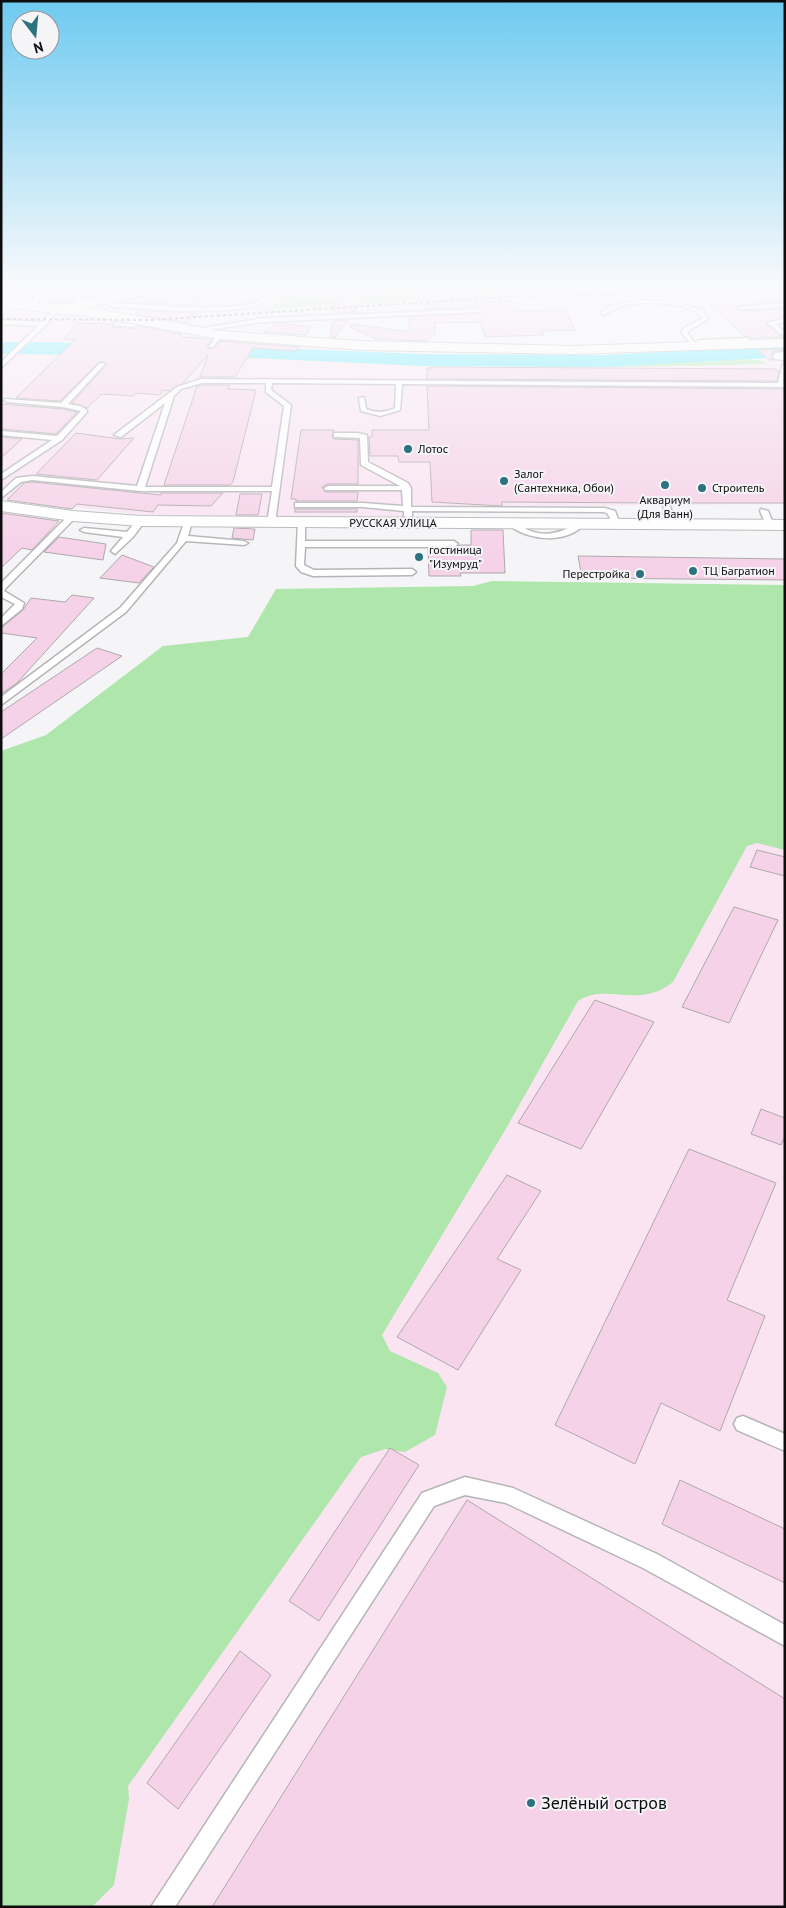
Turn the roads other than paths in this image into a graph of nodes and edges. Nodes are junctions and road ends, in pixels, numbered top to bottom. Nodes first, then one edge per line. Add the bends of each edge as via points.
1 (91, 375) edge
2 (269, 383) junction
3 (399, 384) junction
4 (783, 385) edge
5 (171, 395) junction
6 (362, 398) dead end
7 (7, 400) dead end
8 (63, 405) junction
9 (1, 433) edge
10 (337, 434) dead end
11 (118, 435) dead end
12 (59, 438) junction
13 (363, 475) junction
14 (2, 476) edge
15 (328, 488) dead end
16 (407, 488) junction
17 (276, 489) junction
18 (140, 490) junction
19 (1, 496) edge
20 (665, 503) dead end
21 (363, 505) junction
22 (1, 506) edge
23 (299, 514) junction
24 (73, 516) junction
25 (408, 516) junction
26 (773, 520) edge
27 (141, 521) junction
28 (271, 523) junction
29 (616, 524) junction
30 (672, 524) junction
31 (84, 530) dead end
32 (186, 530) junction
33 (130, 535) junction
34 (244, 543) dead end
35 (300, 544) junction
36 (454, 544) dead end
37 (115, 551) dead end
38 (412, 572) dead end
39 (1, 592) edge
40 (1, 623) edge
41 (1, 702) edge
42 (743, 1424) dead end
43 (785, 1443) edge
44 (785, 1636) edge
45 (162, 1907) edge

1 - 8 lane
2 - 3 lane
2 - 5 lane via 201,381 180,388
2 - 17 lane via 268,391 288,405
3 - 4 lane
3 - 6 lane via 398,409 390,414 370,414 363,410
5 - 11 lane
5 - 18 lane
7 - 8 lane
8 - 12 lane via 78,407 85,412
9 - 12 lane
10 - 13 lane via 364,437
12 - 14 lane
13 - 15 lane
13 - 16 lane
13 - 16 lane
13 - 21 lane
16 - 25 lane
17 - 18 lane
17 - 28 lane
18 - 19 lane via 32,478 19,480
20 - 30 lane
21 - 23 lane
21 - 25 lane
22 - 24 main road, РУССКАЯ УЛИЦА
23 - 25 main road, РУССКАЯ УЛИЦА
23 - 28 main road, РУССКАЯ УЛИЦА
23 - 35 lane
24 - 27 main road, РУССКАЯ УЛИЦА
24 - 39 lane via 2,587
25 - 29 main road, РУССКАЯ УЛИЦА via 513,524
25 - 29 lane via 604,510 612,513
26 - 30 main road, РУССКАЯ УЛИЦА
27 - 32 main road, РУССКАЯ УЛИЦА
27 - 33 lane
28 - 32 main road, РУССКАЯ УЛИЦА
29 - 30 main road, РУССКАЯ УЛИЦА
31 - 33 lane
32 - 34 lane
32 - 41 lane via 181,544 123,610
33 - 37 lane
35 - 36 lane
35 - 38 lane via 300,566 313,573
39 - 40 lane via 20,602 19,607
42 - 43 lane
44 - 45 lane via 650,1561 507,1494 465,1486 428,1499

